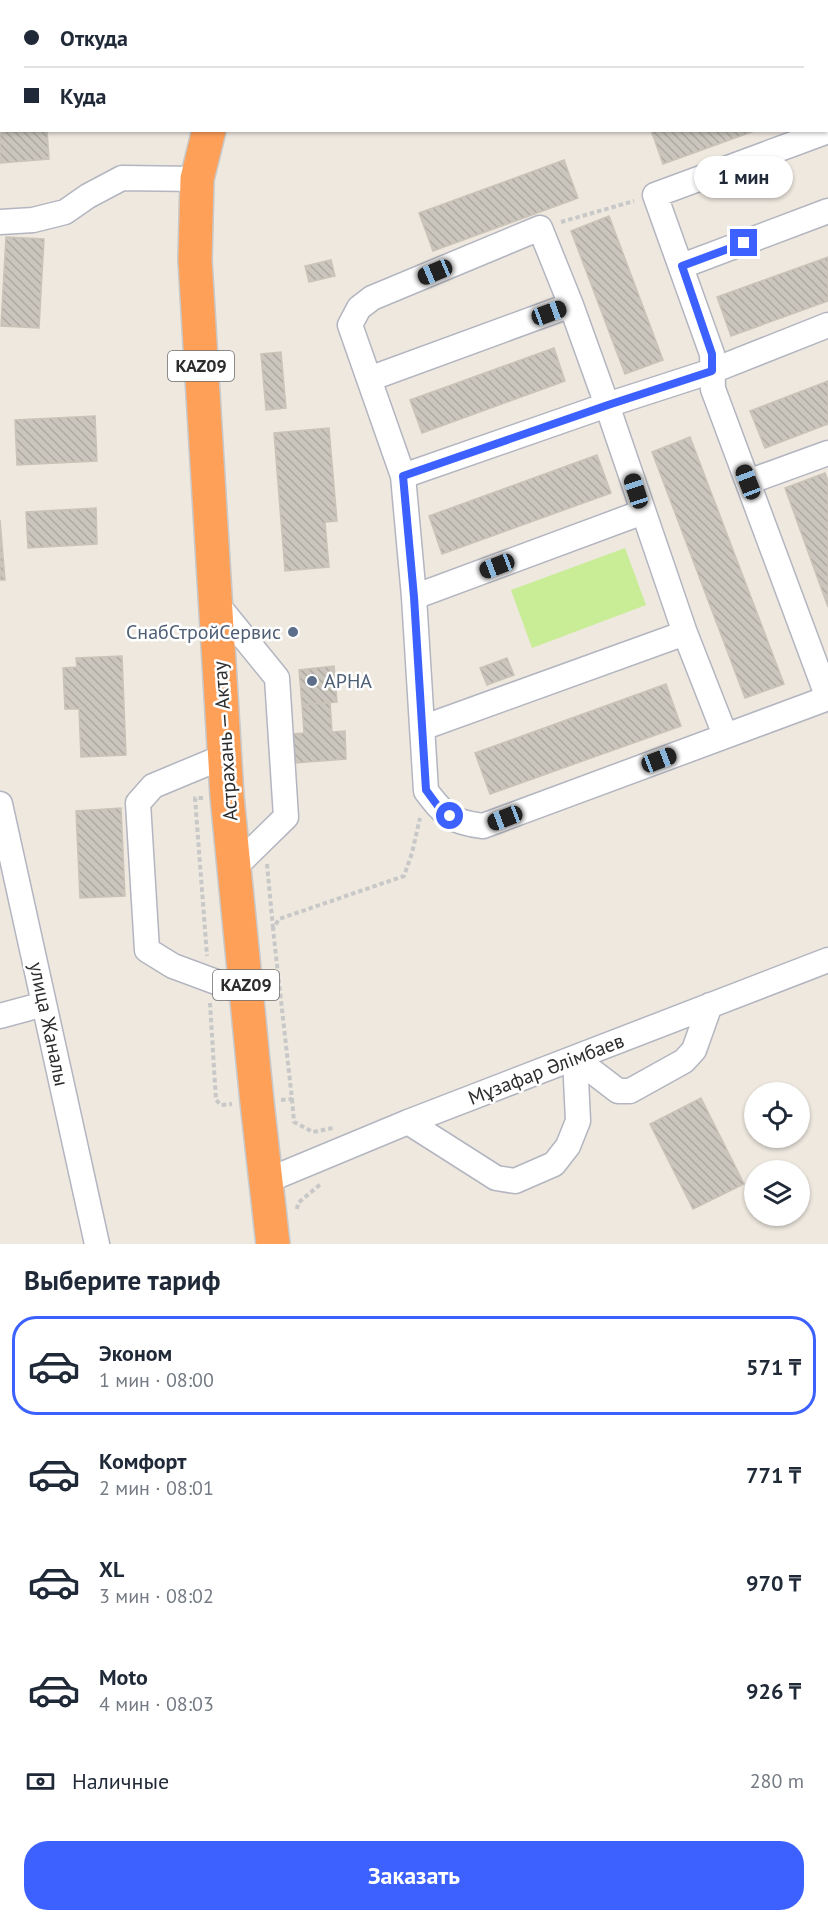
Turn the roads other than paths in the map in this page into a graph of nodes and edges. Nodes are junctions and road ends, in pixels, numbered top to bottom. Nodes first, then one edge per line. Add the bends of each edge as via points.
1 (209, 132) edge
2 (825, 132) edge
3 (197, 179) junction
4 (828, 211) edge
5 (0, 222) edge
6 (682, 266) junction
7 (571, 305) junction
8 (828, 325) edge
9 (712, 371) junction
10 (369, 379) junction
11 (608, 405) junction
12 (828, 453) edge
13 (403, 476) junction
14 (748, 482) junction
15 (643, 512) junction
16 (414, 597) junction
17 (216, 603) junction
18 (685, 633) junction
19 (828, 698) edge
20 (422, 728) junction
21 (725, 735) junction
22 (225, 756) junction
23 (0, 804) edge
24 (235, 867) junction
25 (828, 960) edge
26 (246, 993) junction
27 (44, 1004) junction
28 (710, 1005) junction
29 (0, 1016) edge
30 (575, 1058) junction
31 (408, 1122) junction
32 (266, 1181) junction
33 (97, 1244) edge
34 (273, 1244) edge

1 - 3 highway, Астрахань — Актау / KAZ09
2 - 6 street via 655,195
3 - 5 street via 122,178 65,212 33,220
3 - 17 highway, Астрахань — Актау / KAZ09 via 195,260
4 - 6 street
6 - 9 street via 712,354
7 - 10 street
7 - 10 street via 540,228 372,298 359,308 351,325
7 - 11 street
8 - 9 street
9 - 11 street
9 - 14 street via 713,389
10 - 13 street
11 - 13 street
11 - 15 street
12 - 14 street
13 - 16 street
14 - 19 street
15 - 16 street
15 - 18 street
16 - 20 street
17 - 22 highway, Астрахань — Актау / KAZ09
17 - 24 street via 277,678 286,817
18 - 20 street
18 - 21 street
19 - 21 street
20 - 21 street via 426,790 440,809 461,823 483,826
22 - 24 highway, Астрахань — Актау / KAZ09
22 - 26 street via 153,786 138,802 147,950 173,966
23 - 27 street, улица Жаналы
24 - 26 highway, Астрахань — Актау / KAZ09
25 - 28 street, Мұзафар Әлімбаев
26 - 32 highway, Астрахань — Актау / KAZ09
27 - 29 street
27 - 33 street, улица Жаналы
28 - 30 street, Мұзафар Әлімбаев
28 - 30 street via 694,1050 684,1061 630,1091 618,1091
30 - 31 street, Мұзафар Әлімбаев
30 - 31 street via 578,1121 568,1146 554,1164 515,1180 496,1178
31 - 32 street, Мұзафар Әлімбаев
32 - 34 highway, Астрахань — Актау / KAZ09

